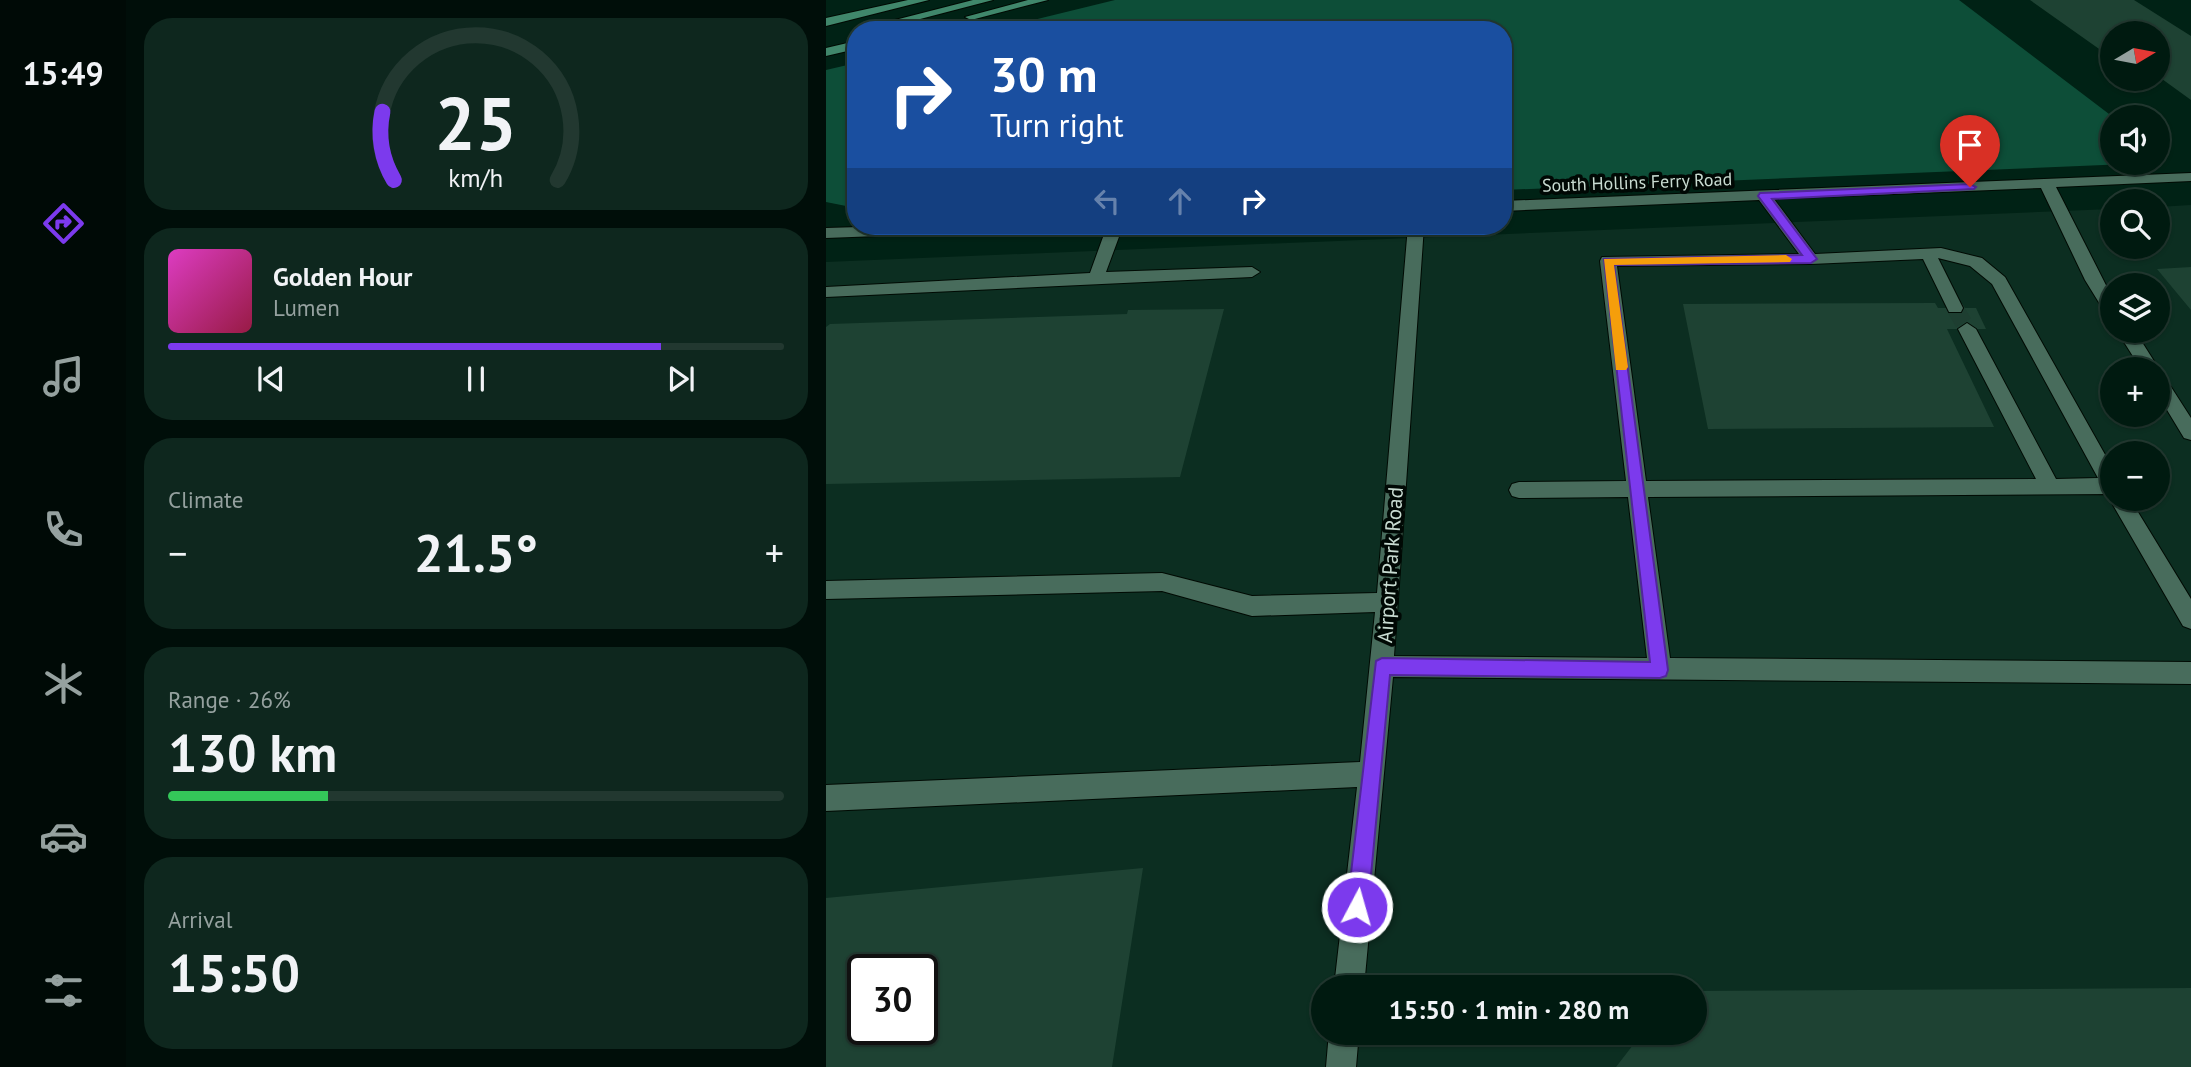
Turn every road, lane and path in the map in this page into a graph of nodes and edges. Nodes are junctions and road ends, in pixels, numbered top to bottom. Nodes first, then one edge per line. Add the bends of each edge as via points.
1 (923, 0) edge
2 (987, 0) edge
3 (1042, 0) edge
4 (900, 21) edge
5 (955, 21) edge
6 (826, 22) edge
7 (847, 46) edge
8 (826, 52) edge
9 (2191, 177) edge
10 (2047, 184) junction
11 (1764, 196) junction
12 (1512, 206) edge
13 (847, 232) edge
14 (826, 233) edge
15 (1112, 235) edge
16 (1415, 235) edge
17 (1928, 253) junction
18 (1811, 259) junction
19 (1252, 272) dead end
20 (1096, 278) junction
21 (2100, 291) edge
22 (826, 292) edge
23 (1955, 308) tunnel mouth
24 (1966, 329) tunnel mouth
25 (2170, 400) edge
26 (2191, 433) edge
27 (2100, 464) edge
28 (2100, 486) edge
29 (2050, 487) junction
30 (1636, 489) junction
31 (1519, 490) dead end
32 (2127, 511) edge
33 (826, 590) edge
34 (1388, 602) junction
35 (2191, 619) edge
36 (1382, 666) junction
37 (1660, 670) junction
38 (2191, 673) edge
39 (1371, 774) junction
40 (826, 798) edge
41 (1350, 975) edge
42 (1343, 1045) edge
43 (1340, 1067) edge

1 - 6 main road
2 - 4 main road
3 - 5 main road
7 - 8 main road
9 - 10 street, South Hollins Ferry Road
10 - 11 street, South Hollins Ferry Road
10 - 21 street
11 - 12 street, South Hollins Ferry Road
11 - 18 street
13 - 14 street
15 - 20 street
16 - 34 street, Airport Park Road
17 - 18 street
17 - 23 street
17 - 27 street via 1976,261 1999,281
18 - 30 street via 1608,261
19 - 20 street
20 - 22 street
24 - 29 street
25 - 26 street
28 - 29 street
29 - 30 street
30 - 31 street
30 - 37 street
32 - 35 street
33 - 34 street via 1162,582 1252,606
34 - 36 street, Airport Park Road
36 - 37 street
36 - 39 street, Airport Park Road
37 - 38 street
39 - 40 street
39 - 41 street, Airport Park Road
42 - 43 street

